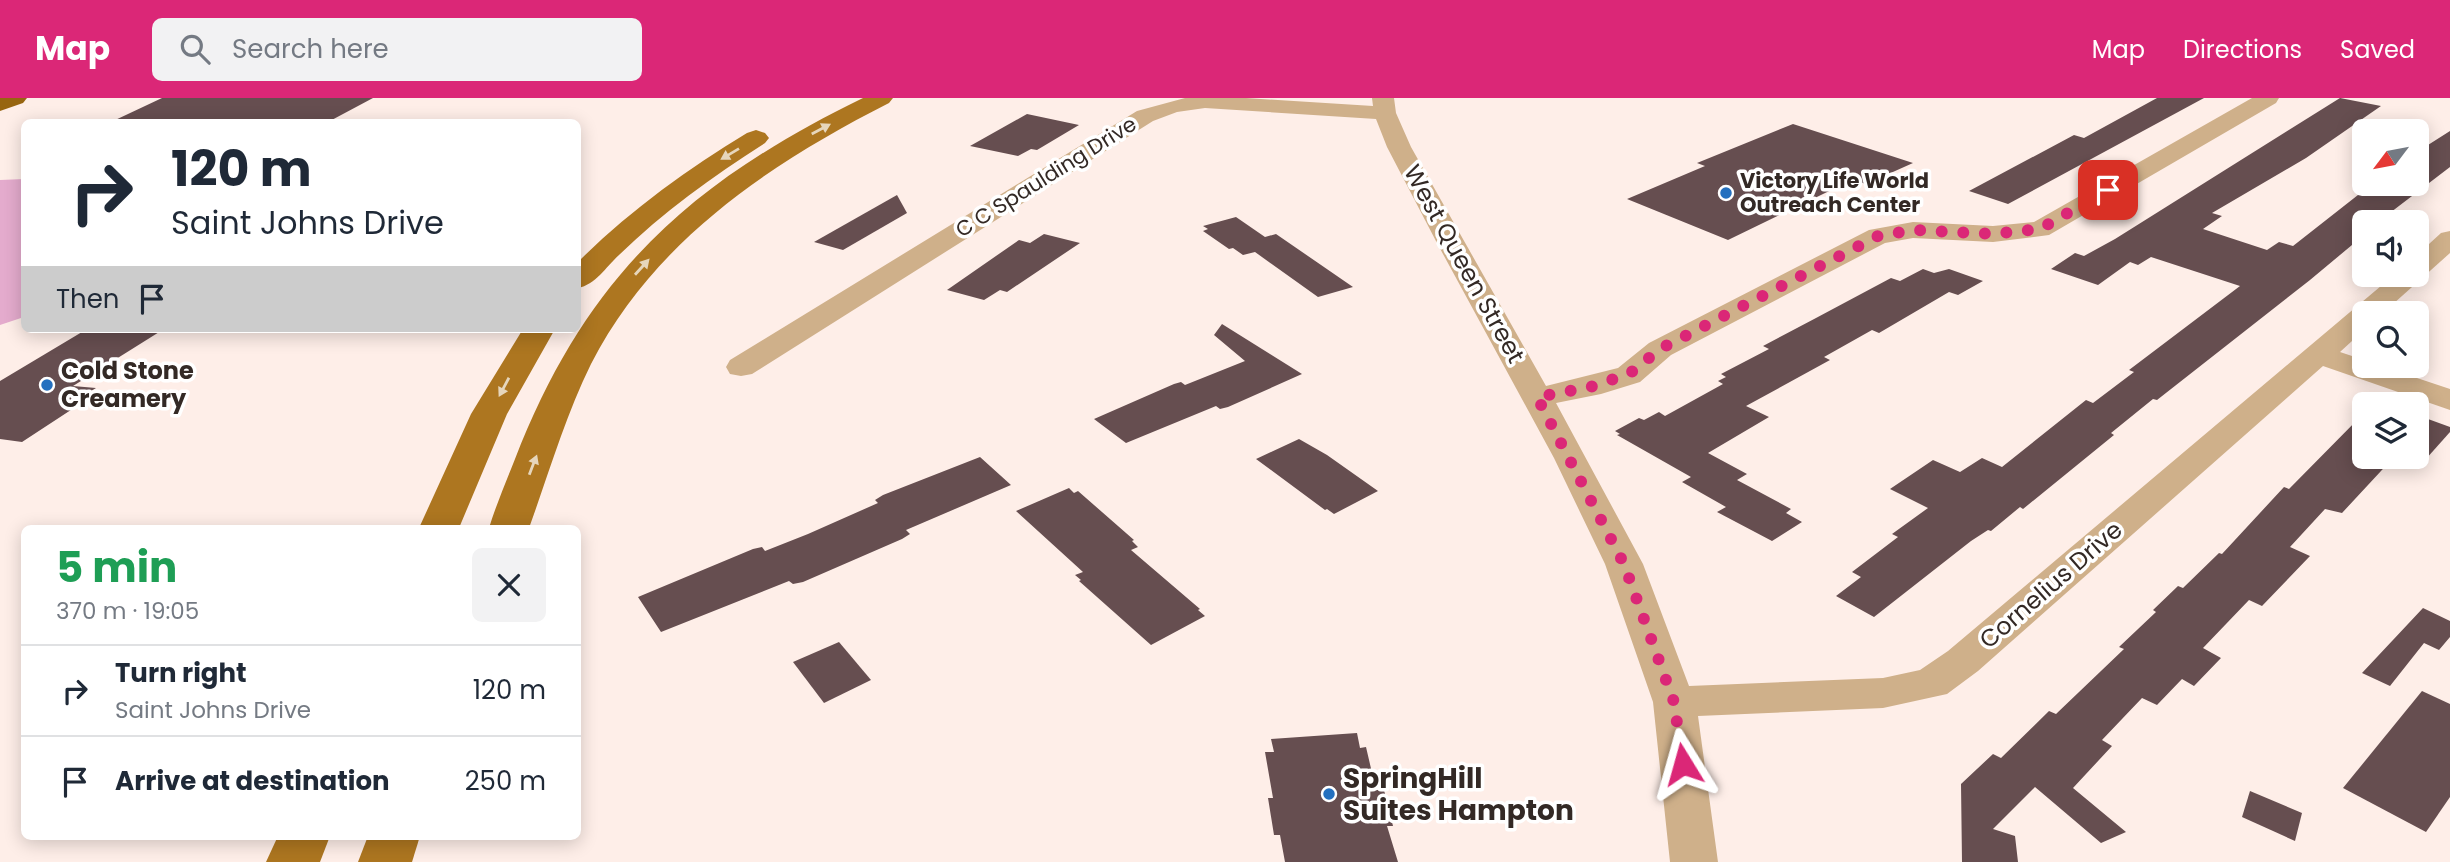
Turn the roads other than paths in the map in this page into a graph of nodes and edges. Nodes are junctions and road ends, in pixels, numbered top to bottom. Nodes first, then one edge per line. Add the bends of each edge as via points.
1 (15, 98) edge
2 (832, 98) edge
3 (881, 98) edge
4 (2268, 98) edge
5 (0, 104) edge
6 (1384, 105) edge
7 (2450, 239) edge
8 (2429, 258) edge
9 (581, 276) edge
10 (2396, 287) edge
11 (2380, 301) edge
12 (2352, 326) edge
13 (537, 333) edge
14 (2320, 355) junction
15 (741, 367) dead end
16 (1537, 397) junction
17 (2450, 400) edge
18 (440, 525) edge
19 (510, 525) edge
20 (1674, 702) junction
21 (302, 840) edge
22 (393, 840) edge
23 (293, 862) edge
24 (385, 862) edge
25 (1694, 862) edge

1 - 5 highway
2 -> 9 main road via 703,170 635,223
19 -> 3 main road via 576,361 628,282 680,227 748,171
4 - 16 street via 2040,229 1993,234 1913,230 1878,236 1660,349 1629,374
6 - 15 street, C C Spaulding Drive via 1205,102 1172,106 1145,116
6 - 16 street, West Queen Street via 1399,146
7 - 8 street
10 - 11 street, Cornelius Drive
12 - 14 street, Cornelius Drive
13 -> 18 main road via 489,414
14 - 17 street
14 - 20 street, Cornelius Drive via 1932,683 1883,693
16 - 20 street, West Queen Street via 1624,564
20 - 25 street, West Queen Street
21 - 23 main road
22 - 24 main road

